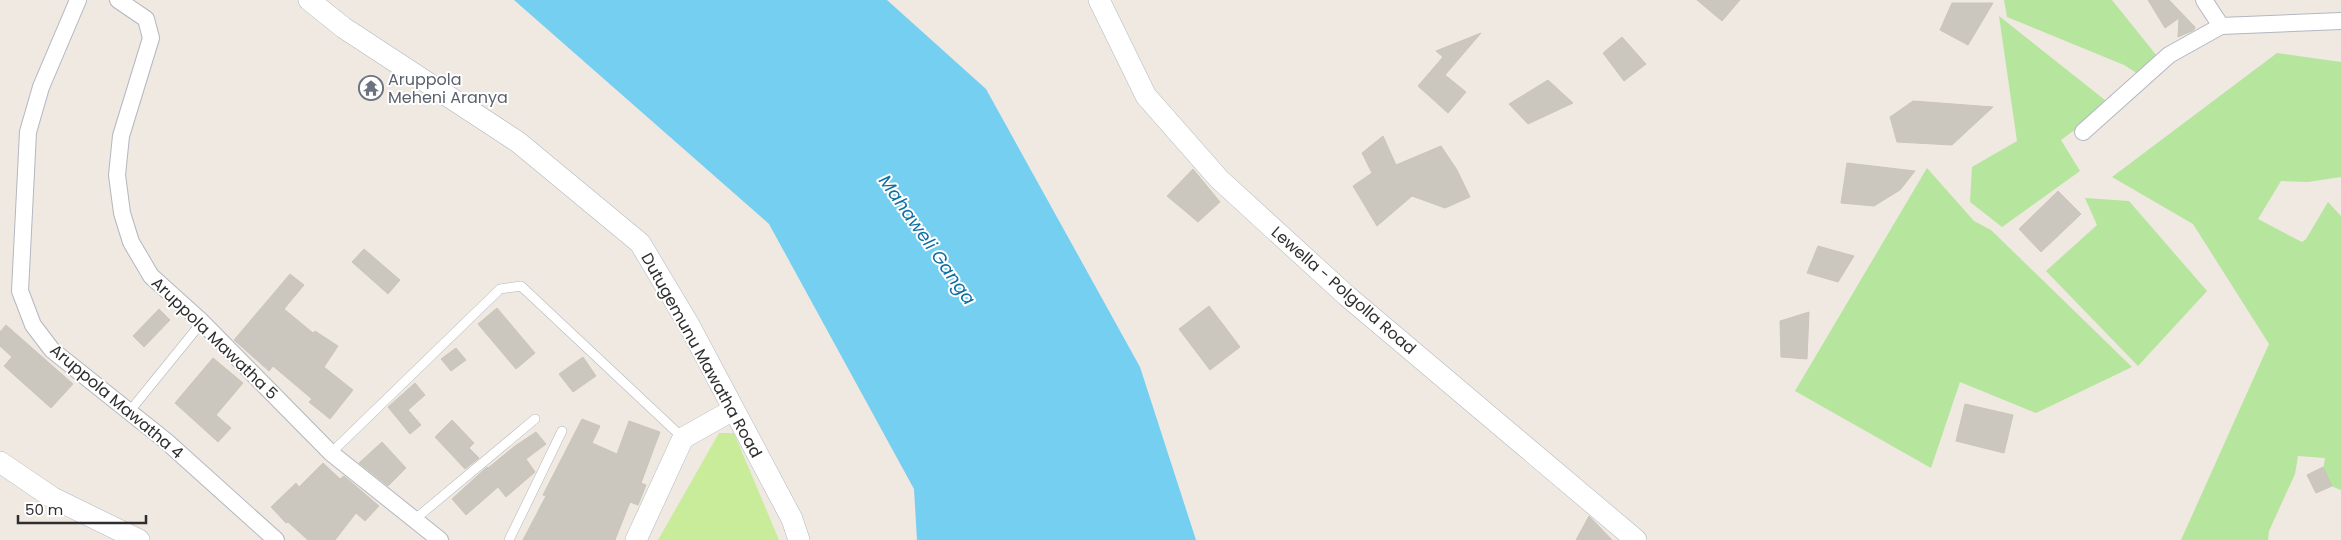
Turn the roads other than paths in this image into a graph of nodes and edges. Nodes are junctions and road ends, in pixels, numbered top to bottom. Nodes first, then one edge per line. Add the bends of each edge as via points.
1 (78, 0) edge
2 (118, 0) edge
3 (309, 0) edge
4 (1099, 0) edge
5 (2204, 0) edge
6 (2341, 21) edge
7 (2221, 26) junction
8 (2083, 132) dead end
9 (202, 322) junction
10 (733, 410) junction
11 (129, 412) junction
12 (535, 419) dead end
13 (562, 431) dead end
14 (683, 438) junction
15 (331, 453) junction
16 (0, 462) edge
17 (414, 520) junction
18 (139, 540) edge
19 (276, 540) edge
20 (440, 540) edge
21 (509, 540) edge
22 (636, 540) edge
23 (799, 540) edge
24 (1636, 540) edge

1 - 11 street, Aruppola Mawatha 4 via 41,87 28,132 20,291 33,325 52,350
2 - 9 street, Aruppola Mawatha 5 via 146,19 151,38 121,136 117,175 122,213 131,242 151,276
3 - 10 street, Dutugemunu Mawatha Road via 344,28 518,142 640,243 689,325
4 - 24 street, Lewella - Polgolla Road via 1146,96 1219,179 1347,296
5 - 7 street
6 - 7 street
7 - 8 street via 2169,54
9 - 11 lane
9 - 15 street, Aruppola Mawatha 5
10 - 14 street
10 - 23 street, Dutugemunu Mawatha Road via 792,519
11 - 19 street, Aruppola Mawatha 4
12 - 17 lane
13 - 21 lane
14 - 15 lane via 521,286 500,289
14 - 22 street
15 - 17 street, Aruppola Mawatha 5
16 - 18 street via 52,498
17 - 20 street, Aruppola Mawatha 5

